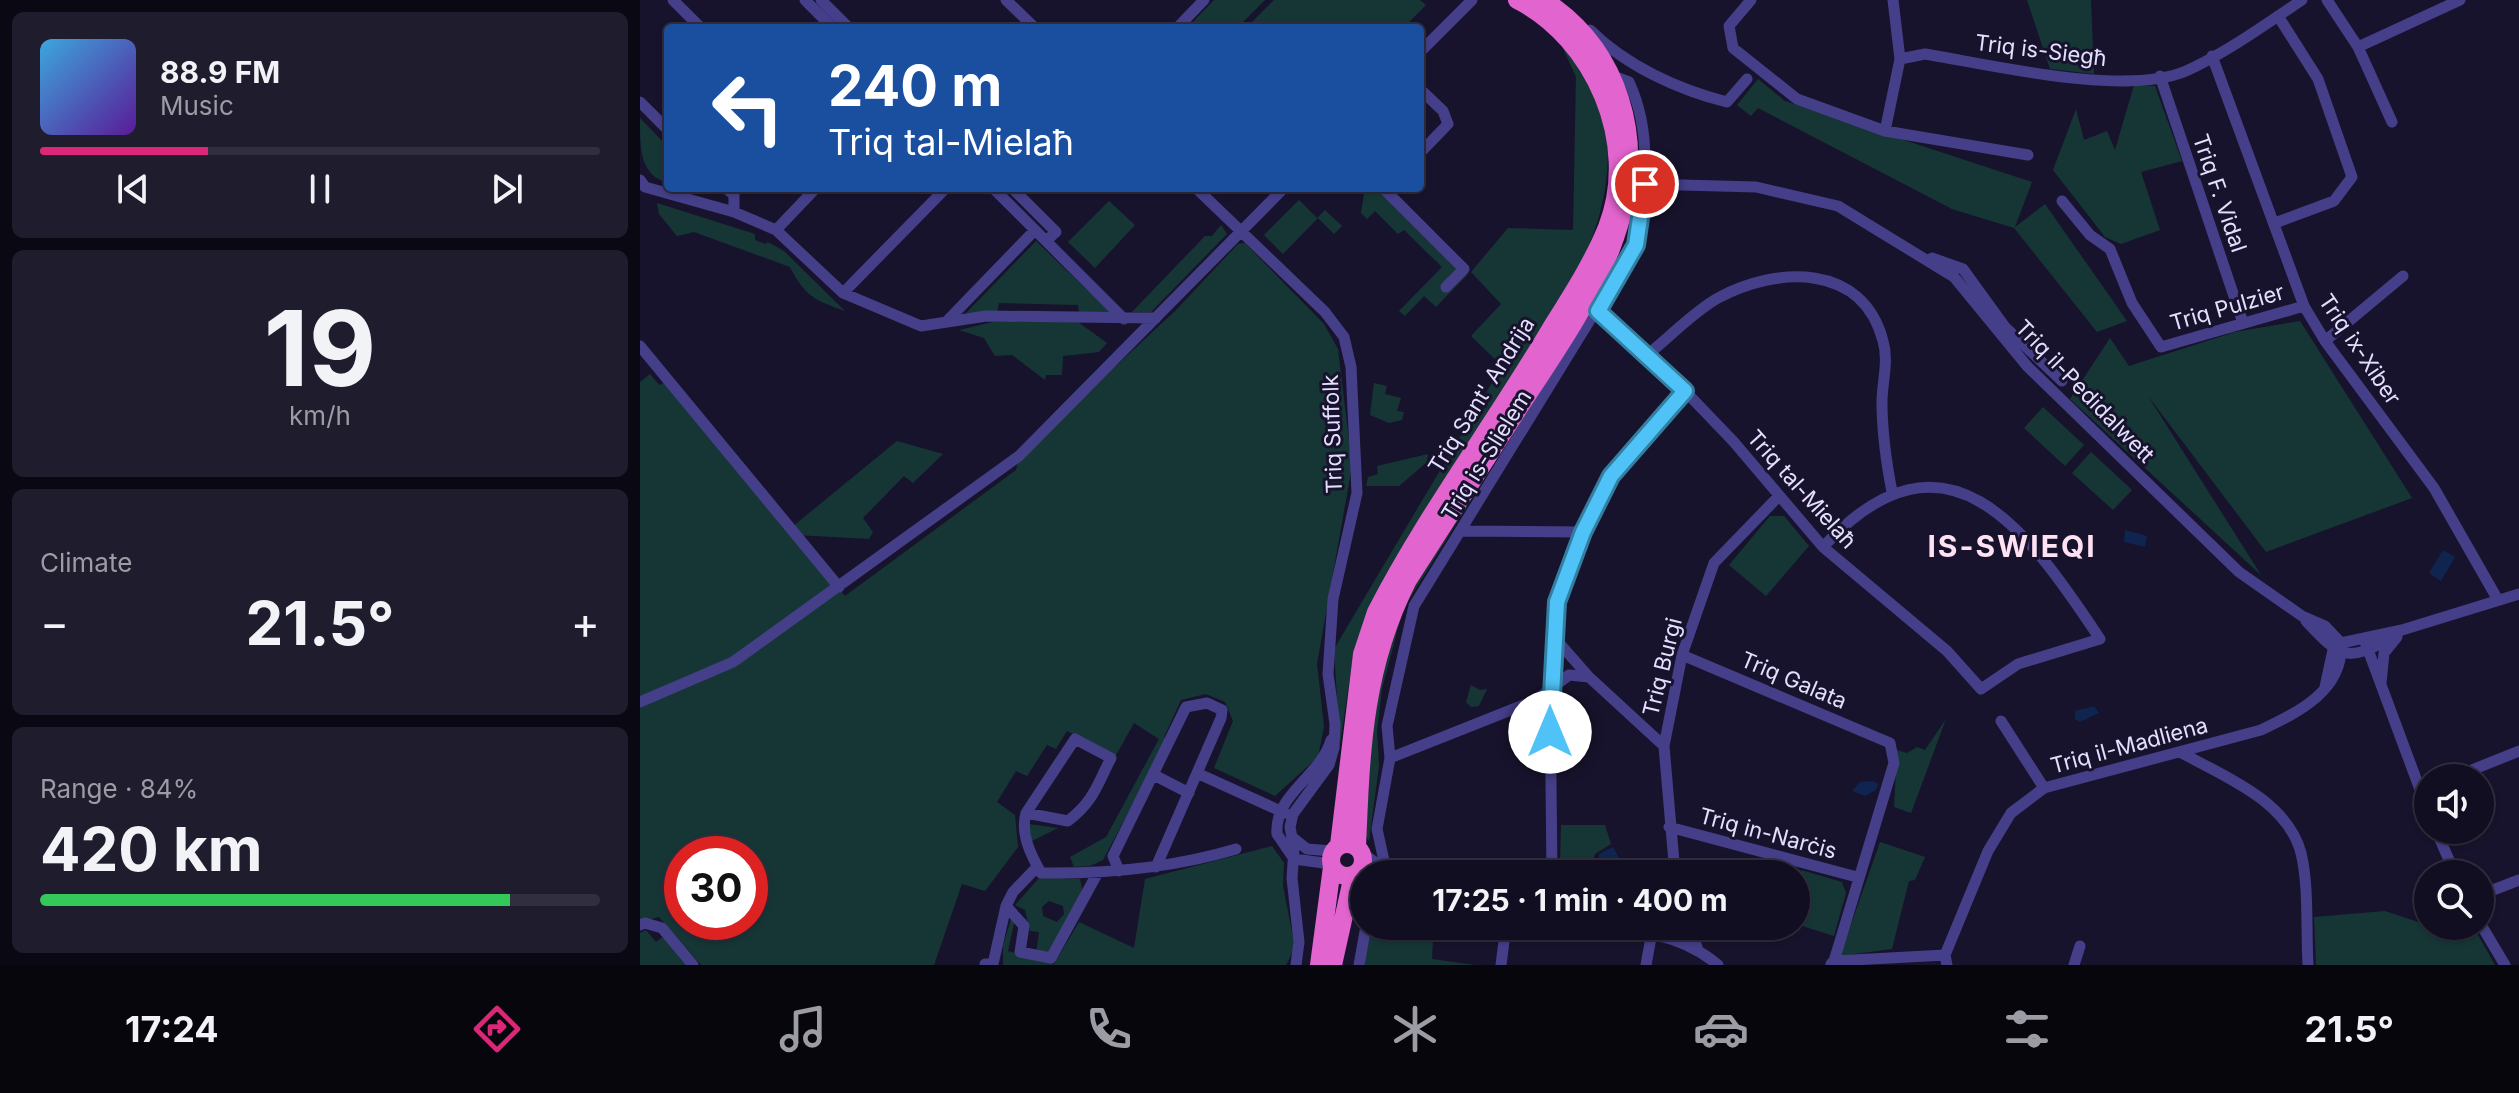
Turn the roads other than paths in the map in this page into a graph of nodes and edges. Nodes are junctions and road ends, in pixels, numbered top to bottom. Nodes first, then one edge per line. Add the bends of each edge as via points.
1 (673, 0) edge
2 (805, 0) edge
3 (821, 0) edge
4 (1006, 0) edge
5 (1204, 0) edge
6 (1472, 0) edge
7 (1517, 0) edge
8 (1751, 0) edge
9 (1893, 0) edge
10 (2302, 0) edge
11 (2327, 0) edge
12 (2460, 0) edge
13 (1551, 4) edge
14 (2278, 16) junction
15 (697, 24) edge
16 (829, 24) edge
17 (845, 24) edge
18 (1031, 24) edge
19 (1181, 24) edge
20 (2358, 47) junction
21 (1424, 48) edge
22 (2212, 56) junction
23 (1900, 59) junction
24 (1634, 62) junction
25 (2160, 76) junction
26 (1621, 79) junction
27 (1747, 79) dead end
28 (1424, 93) edge
29 (640, 102) edge
30 (2392, 122) dead end
31 (664, 126) edge
32 (1885, 131) junction
33 (1424, 149) edge
34 (2028, 155) dead end
35 (640, 180) edge
36 (1645, 184) junction
37 (733, 192) edge
38 (812, 192) edge
39 (942, 192) edge
40 (997, 192) edge
41 (1016, 192) edge
42 (1200, 192) edge
43 (1280, 192) edge
44 (1387, 192) edge
45 (2062, 201) dead end
46 (734, 212) junction
47 (2275, 223) junction
48 (776, 230) junction
49 (1035, 230) junction
50 (1240, 232) junction
51 (1046, 241) junction
52 (1918, 254) junction
53 (2403, 276) dead end
54 (1446, 287) dead end
55 (843, 293) junction
56 (2304, 306) junction
57 (1598, 311) junction
58 (1156, 318) junction
59 (1124, 319) junction
60 (945, 323) junction
61 (2243, 323) junction
62 (2325, 341) junction
63 (640, 346) edge
64 (1647, 355) junction
65 (2062, 381) dead end
66 (1685, 391) junction
67 (1892, 492) junction
68 (1778, 497) junction
69 (1462, 531) junction
70 (1583, 532) junction
71 (1823, 547) junction
72 (839, 587) junction
73 (2519, 594) edge
74 (2498, 600) junction
75 (2402, 630) junction
76 (1554, 637) junction
77 (2368, 644) junction
78 (2339, 649) junction
79 (1682, 655) junction
80 (2383, 663) junction
81 (1589, 677) junction
82 (2380, 685) junction
83 (1550, 690) junction
84 (640, 702) edge
85 (2001, 721) dead end
86 (1335, 724) junction
87 (1664, 746) junction
88 (2519, 751) edge
89 (2180, 752) junction
90 (1390, 758) junction
91 (2487, 764) edge
92 (2414, 765) edge
93 (1199, 774) junction
94 (1154, 775) junction
95 (2044, 788) junction
96 (1189, 793) junction
97 (1280, 811) junction
98 (1026, 813) junction
99 (1293, 816) junction
100 (1669, 827) junction
101 (1291, 836) junction
102 (1236, 849) dead end
103 (1342, 854) junction
104 (1294, 859) junction
105 (1353, 860) edge
106 (1356, 860) edge
107 (1384, 860) edge
108 (1552, 860) edge
109 (1673, 860) edge
110 (1037, 867) junction
111 (1156, 867) junction
112 (1119, 871) junction
113 (1097, 874) junction
114 (1350, 874) edge
115 (1857, 877) junction
116 (2519, 880) edge
117 (2494, 890) edge
118 (1350, 895) edge
119 (1006, 906) junction
120 (640, 925) edge
121 (1363, 940) edge
122 (1504, 940) edge
123 (1651, 940) edge
124 (1676, 940) edge
125 (1695, 940) edge
126 (2490, 940) edge
127 (2080, 946) dead end
128 (1697, 947) junction
129 (1946, 960) edge
130 (1832, 963) edge
131 (985, 964) edge
132 (693, 965) edge
133 (1296, 965) edge
134 (1319, 965) edge
135 (1333, 965) edge
136 (1359, 965) edge
137 (1501, 965) edge
138 (1646, 965) edge
139 (1718, 965) edge
140 (2074, 965) edge
141 (2308, 965) edge
142 (2505, 965) edge

1 - 15 street
2 - 16 street
3 - 17 street
4 - 18 street
5 - 19 street
6 - 21 street
7 - 103 highway, Triq Sant' Andrija via 1565,33 1582,56 1615,126 1617,179 1608,225 1518,385 1376,612 1362,654
8 - 32 street via 1729,26 1733,48 1797,99
9 - 23 street
10 - 14 street, Triq is-Siegħ
11 - 20 street
12 - 20 street
13 - 24 street
13 - 26 highway, Triq Sant' Andrija
14 - 22 street, Triq is-Siegħ
14 - 47 street via 2318,79 2352,177 2334,201
20 - 30 street
22 - 25 street, Triq is-Siegħ via 2185,71
22 - 47 street, Triq ix-Xiber
23 - 25 street, Triq is-Siegħ via 1925,54 2096,81
23 - 32 street
24 - 26 street
24 - 27 street via 1690,92 1727,102
25 - 61 street, Triq F. Vidal
26 - 36 street, Triq is-Slielem via 1646,140
26 - 103 highway, Triq Sant' Andrija via 1631,182 1619,232 1593,289 1388,619 1361,734
28 - 33 street via 1448,124
29 - 31 street
32 - 34 street
35 - 46 street via 645,187
36 - 52 street, Triq il-Pedidalwett via 1756,187 1838,206
36 - 57 street, Triq is-Slielem via 1636,245
37 - 46 street
38 - 48 street
39 - 55 street
40 - 49 street
41 - 51 street via 1056,232
42 - 50 street, Triq Suffolk
43 - 50 street
44 - 54 street via 1464,269
45 - 61 street, Triq Pulzier via 2090,235 2110,249 2132,303 2161,347
46 - 48 street
47 - 56 street, Triq ix-Xiber
48 - 55 street
49 - 51 street
49 - 60 street
50 - 58 street
50 - 86 street, Triq Suffolk via 1325,312 1344,337 1351,367 1357,493 1333,599 1328,674
51 - 59 street
52 - 65 street via 1963,269 2005,327
52 - 78 street, Triq il-Pedidalwett via 1954,277 2027,366 2239,572 2325,626
53 - 62 street
55 - 60 street via 921,326
56 - 61 street, Triq Pulzier
56 - 62 street, Triq ix-Xiber
57 - 64 street, Triq tal-Mielaħ
57 - 69 street, Triq is-Slielem
58 - 59 street
58 - 72 street via 1019,456
59 - 60 street via 986,316
62 - 74 street, Triq ix-Xiber via 2434,488
63 - 72 street
64 - 66 street, Triq tal-Mielaħ
64 - 67 street via 1718,298 1771,279 1823,277 1853,291 1884,342 1882,447
66 - 68 street, Triq tal-Mielaħ
66 - 70 street via 1611,476
67 - 71 street via 1846,522
67 - 71 street, Triq tal-Mielaħ via 1955,488 1982,500 2036,552 2100,639 2018,664 1981,689 1947,651
68 - 71 street, Triq tal-Mielaħ
68 - 79 street, Triq Burgi via 1714,563
69 - 70 street
69 - 90 street, Triq is-Slielem via 1414,606 1387,726
70 - 76 street via 1557,602
72 - 84 street via 733,662
73 - 74 street
74 - 75 street
75 - 77 street
75 - 80 street via 2384,653
76 - 81 street
76 - 83 street
77 - 78 street
77 - 80 street
77 - 82 street
78 - 89 street, Triq il-Madliena via 2324,691 2294,714 2261,730
79 - 87 street, Triq Burgi
79 - 115 street, Triq Galata via 1890,743 1894,763
80 - 82 street
81 - 83 street via 1569,675
81 - 87 street
82 - 92 street
83 - 90 street
83 - 108 street
85 - 95 street
86 - 97 street, Triq Suffolk via 1320,763
86 - 99 street, Triq Suffolk via 1329,765
87 - 100 street, Triq Burgi
88 - 91 street
89 - 95 street, Triq il-Madliena
89 - 141 street via 2263,799 2289,828 2301,853
90 - 107 street, Triq is-Slielem via 1377,829
93 - 94 street via 1222,710 1207,703 1186,707
93 - 96 street
93 - 97 street
94 - 96 street
94 - 112 street via 1113,856
95 - 129 street, Triq il-Madliena via 2011,813 1988,851
96 - 111 street
97 - 99 street
97 - 104 street via 1277,834
98 - 98 street via 1075,739 1111,758 1093,796 1068,821
98 - 110 street via 1029,851
99 - 101 street, Triq Suffolk
100 - 109 street, Triq Burgi
100 - 115 street, Triq in-Narċis
101 - 103 street via 1307,849
101 - 104 street, Triq Suffolk
102 - 111 street
103 - 104 street
103 - 105 highway, Triq Sant' Andrija
103 - 106 street
103 - 114 highway via 1341,875
103 - 134 highway, Triq Sant' Andrija
104 - 133 street, Triq Suffolk
110 - 113 street via 1041,873
110 - 119 street
111 - 112 street
112 - 113 street
113 - 119 street via 1051,958 1020,952 1024,926
115 - 130 street
116 - 117 street
118 - 135 highway, Triq Sant' Andrija
119 - 131 street via 993,964
120 - 132 street via 662,928
121 - 136 street
122 - 137 street
123 - 138 street
124 - 128 street
125 - 128 street
126 - 142 street
127 - 140 street
128 - 139 street
129 - 130 street

